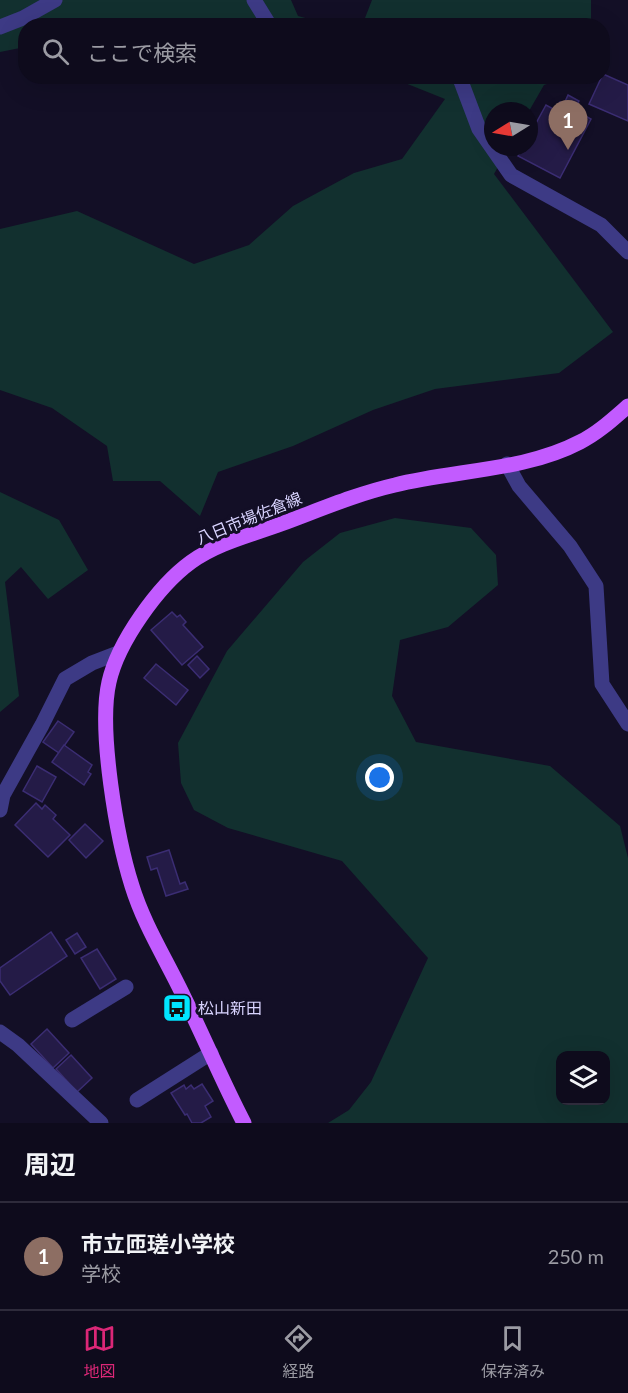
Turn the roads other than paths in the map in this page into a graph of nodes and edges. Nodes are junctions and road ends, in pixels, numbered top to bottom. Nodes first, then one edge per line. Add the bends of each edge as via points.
1 (55, 0) edge
2 (254, 0) edge
3 (23, 18) edge
4 (265, 18) edge
5 (18, 20) edge
6 (0, 27) edge
7 (462, 84) edge
8 (628, 252) edge
9 (628, 406) edge
10 (507, 464) junction
11 (118, 653) junction
12 (628, 724) edge
13 (0, 810) edge
14 (126, 987) dead end
15 (72, 1020) dead end
16 (0, 1032) edge
17 (211, 1053) junction
18 (136, 1100) dead end
19 (101, 1123) edge
20 (244, 1123) edge

1 - 3 street
2 - 4 street
5 - 6 street
7 - 8 street via 479,129 511,174 601,225
9 - 10 main road, 八日市場佐倉線 via 581,442 552,454
10 - 11 main road, 八日市場佐倉線 via 393,485 211,550 164,585
10 - 12 street via 519,486 570,546 596,586 602,684
11 - 13 street via 65,679 3,795
11 - 17 main road, 八日市場佐倉線 via 108,684 106,721 122,848 146,922
14 - 15 street
16 - 19 street
17 - 18 street
17 - 20 main road, 八日市場佐倉線

